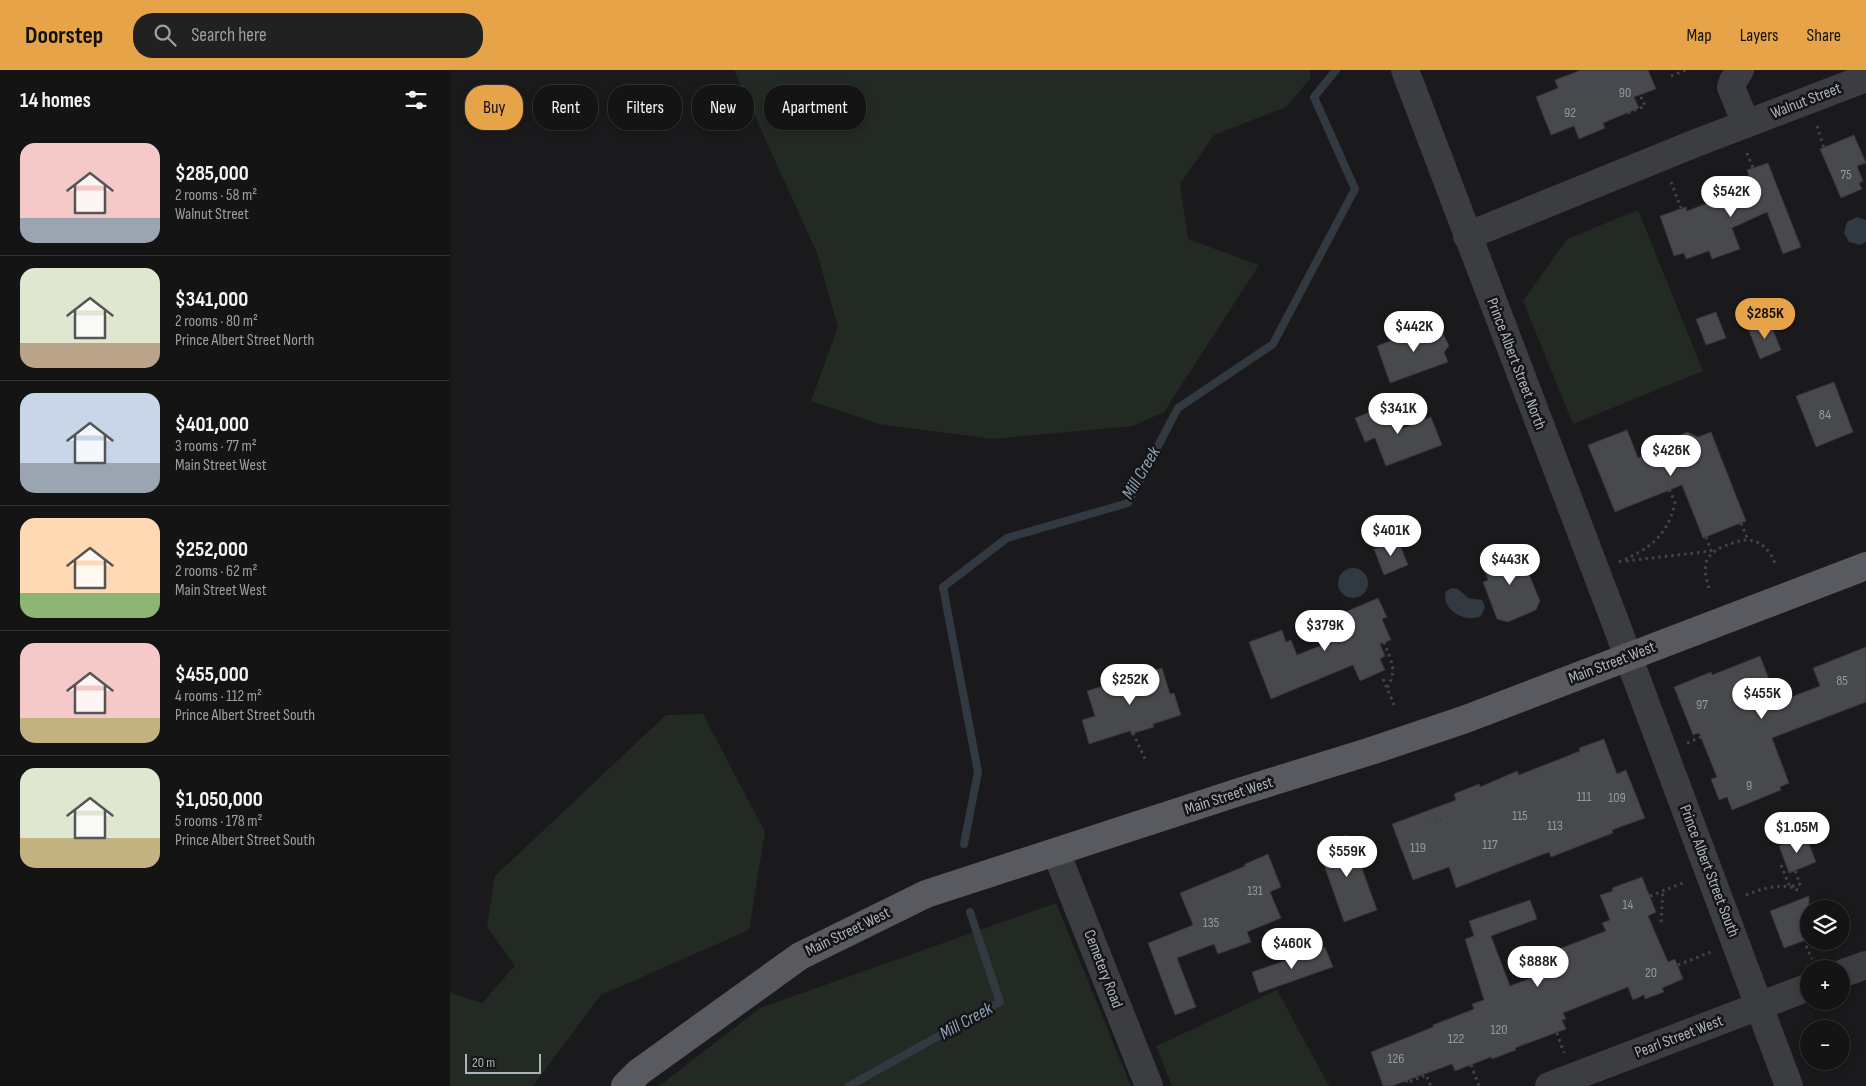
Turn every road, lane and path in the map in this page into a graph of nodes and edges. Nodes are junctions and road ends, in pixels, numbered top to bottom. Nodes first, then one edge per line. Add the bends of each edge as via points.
1 (1405, 70) edge
2 (1686, 70) edge
3 (1740, 70) edge
4 (1670, 76) dead end
5 (1866, 78) edge
6 (1640, 95) dead end
7 (1628, 113) dead end
8 (1746, 124) junction
9 (1817, 126) dead end
10 (1824, 148) dead end
11 (1747, 153) dead end
12 (1753, 168) dead end
13 (1671, 182) dead end
14 (1681, 208) dead end
15 (1467, 236) junction
16 (1666, 482) dead end
17 (1741, 523) dead end
18 (1706, 537) dead end
19 (1748, 540) junction
20 (1712, 552) junction
21 (1775, 563) dead end
22 (1866, 566) edge
23 (1709, 588) dead end
24 (1384, 642) dead end
25 (1628, 657) junction
26 (1383, 679) dead end
27 (1387, 688) junction
28 (1395, 708) dead end
29 (1134, 734) dead end
30 (1701, 737) dead end
31 (1686, 743) dead end
32 (1145, 759) dead end
33 (1449, 817) dead end
34 (1428, 824) dead end
35 (1056, 852) junction
36 (1781, 865) dead end
37 (1795, 870) dead end
38 (1688, 881) dead end
39 (1790, 887) junction
40 (1663, 891) junction
41 (1798, 893) dead end
42 (1745, 895) dead end
43 (1650, 896) dead end
44 (1661, 922) dead end
45 (1808, 950) edge
46 (1714, 951) dead end
47 (1812, 960) dead end
48 (1866, 965) edge
49 (1678, 966) dead end
50 (1850, 971) edge
51 (1800, 990) edge
52 (1760, 1005) junction
53 (1557, 1033) dead end
54 (1566, 1056) dead end
55 (1471, 1065) dead end
56 (1406, 1080) dead end
57 (625, 1086) edge
58 (1149, 1086) edge
59 (1431, 1086) edge
60 (1479, 1086) edge
61 (1549, 1086) edge
62 (1789, 1086) edge

1 - 15 street, Prince Albert Street North
2 - 4 path
3 - 8 street via 1731,87
5 - 8 street, Walnut Street
6 - 7 path via 1645,106
8 - 15 street, Walnut Street
9 - 10 path
11 - 12 path
13 - 14 path
15 - 25 street, Prince Albert Street North
16 - 20 path via 1675,503 1662,535 1642,551 1618,562
17 - 19 path
18 - 20 path
19 - 20 path via 1739,540
19 - 21 path via 1766,548
20 - 23 path via 1706,566
22 - 25 main road, Main Street West
24 - 27 path via 1394,669
25 - 35 main road, Main Street West via 1371,751
25 - 52 street, Prince Albert Street South
26 - 27 path
27 - 28 path
29 - 32 path
30 - 31 path
33 - 34 path
35 - 57 main road, Main Street West via 926,894 800,956 639,1072
35 - 58 street, Cemetery Road
36 - 39 path
37 - 39 path via 1800,884
38 - 40 path
39 - 41 path via 1796,888
39 - 42 path via 1768,887
40 - 43 path
40 - 44 path
45 - 47 path
46 - 49 path
48 - 50 street
51 - 52 street, Pearl Street West
52 - 61 street, Pearl Street West
52 - 62 street, Prince Albert Street South
53 - 54 path
55 - 60 path
56 - 59 path via 1407,1083 1426,1075

